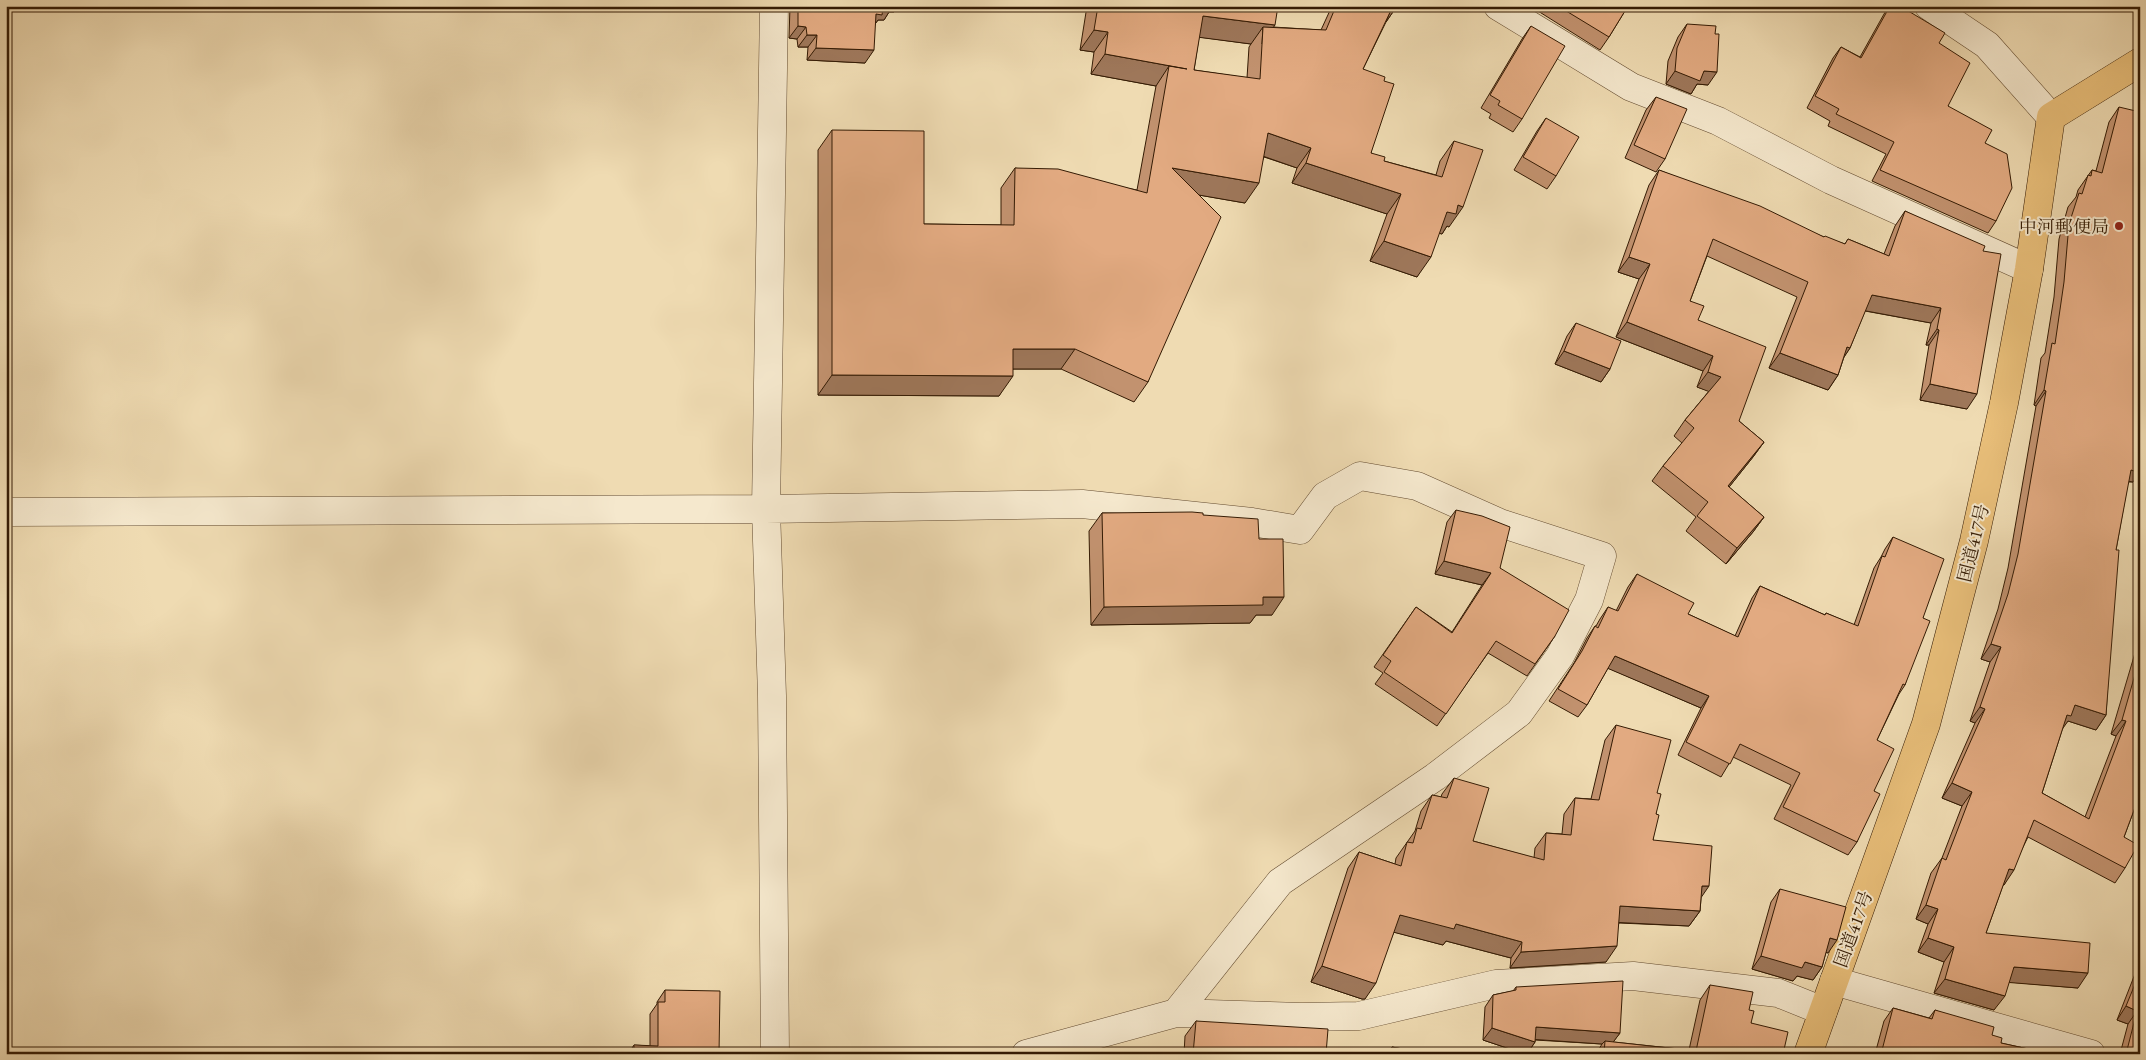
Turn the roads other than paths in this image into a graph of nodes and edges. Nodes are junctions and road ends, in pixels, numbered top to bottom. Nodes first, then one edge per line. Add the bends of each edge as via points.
1 (774, 6) edge
2 (1498, 6) edge
3 (1929, 6) edge
4 (2140, 62) edge
5 (2051, 117) junction
6 (2029, 269) junction
7 (766, 509) junction
8 (6, 512) edge
9 (1834, 980) junction
10 (1823, 1011) junction
11 (1176, 1013) junction
12 (775, 1054) edge
13 (1026, 1054) edge
14 (1808, 1054) edge
15 (2091, 1054) edge

1 - 7 street
2 - 6 street via 1631,87 1718,121 1831,180
3 - 5 street via 1987,45
4 - 5 highway
5 - 6 highway, 国道417号
6 - 9 highway, 国道417号 via 1974,541 1926,724
7 - 8 street
7 - 11 street via 1082,504 1300,530 1325,496 1360,476 1418,486 1500,523 1602,556 1589,600 1560,656 1519,713 1435,777 1280,882
7 - 12 street via 772,696
9 - 10 highway, 国道417号
9 - 15 street
10 - 11 street via 1778,993 1633,976 1496,984 1358,1016
10 - 14 highway, 国道417号
11 - 13 street

